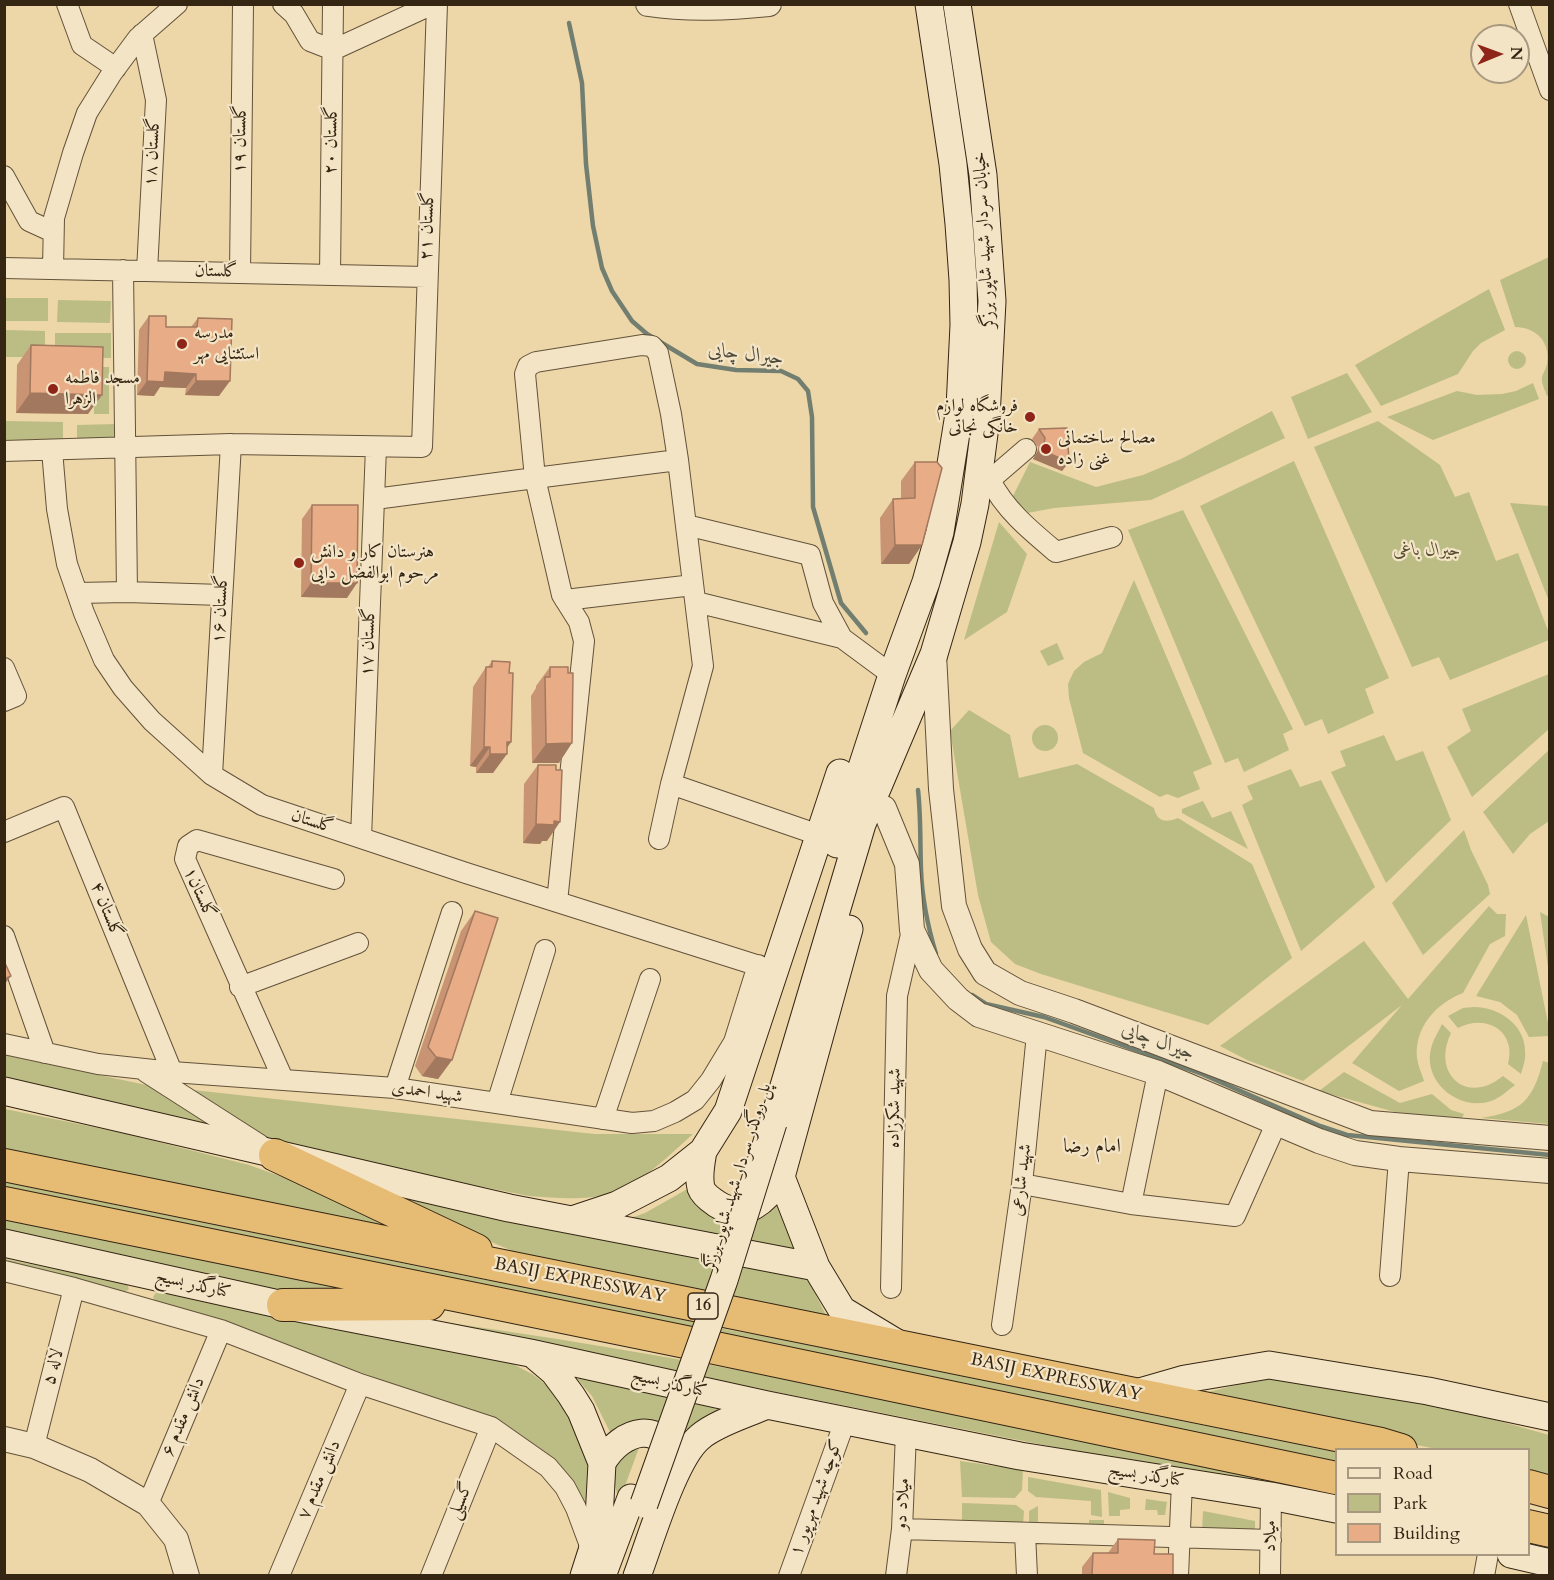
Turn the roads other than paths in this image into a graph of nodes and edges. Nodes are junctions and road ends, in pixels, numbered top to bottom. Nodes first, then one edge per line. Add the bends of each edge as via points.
1 (68, 4) edge
2 (177, 4) edge
3 (243, 4) edge
4 (283, 4) edge
5 (333, 4) edge
6 (435, 4) edge
7 (648, 4) edge
8 (769, 4) edge
9 (930, 4) edge
10 (957, 4) edge
11 (1519, 4) edge
12 (713, 7) edge
13 (142, 34) junction
14 (333, 50) junction
15 (116, 68) junction
16 (1550, 90) edge
17 (4, 176) edge
18 (53, 232) junction
19 (4, 268) edge
20 (53, 269) junction
21 (123, 270) junction
22 (147, 271) junction
23 (240, 273) junction
24 (330, 275) junction
25 (427, 277) junction
26 (231, 444) junction
27 (376, 447) junction
28 (124, 448) junction
29 (1026, 449) dead end
30 (52, 450) junction
31 (4, 451) edge
32 (678, 460) junction
33 (535, 478) junction
34 (984, 480) junction
35 (375, 499) junction
36 (686, 525) junction
37 (1112, 537) dead end
38 (127, 592) junction
39 (77, 593) junction
40 (694, 593) junction
41 (222, 596) junction
42 (565, 600) junction
43 (842, 638) junction
44 (934, 654) junction
45 (4, 668) edge
46 (892, 675) junction
47 (10, 699) edge
48 (908, 717) junction
49 (212, 775) junction
50 (671, 784) junction
51 (884, 808) junction
52 (855, 816) junction
53 (4, 832) edge
54 (819, 835) junction
55 (361, 838) junction
56 (659, 839) dead end
57 (334, 879) dead end
58 (558, 902) junction
59 (452, 912) dead end
60 (912, 930) junction
61 (4, 936) edge
62 (358, 943) dead end
63 (545, 950) dead end
64 (767, 968) junction
65 (650, 979) dead end
66 (240, 987) junction
67 (1037, 1034) junction
68 (4, 1044) edge
69 (45, 1053) junction
70 (142, 1069) junction
71 (172, 1072) junction
72 (1158, 1073) junction
73 (283, 1079) junction
74 (395, 1088) junction
75 (4, 1090) edge
76 (498, 1103) junction
77 (603, 1119) junction
78 (1276, 1124) junction
79 (1550, 1138) edge
80 (703, 1151) junction
81 (275, 1155) junction
82 (1399, 1159) junction
83 (4, 1165) edge
84 (1550, 1171) edge
85 (781, 1177) junction
86 (1022, 1184) junction
87 (4, 1203) edge
88 (1131, 1204) junction
89 (572, 1220) junction
90 (4, 1243) edge
91 (816, 1267) junction
92 (512, 1268) junction
93 (4, 1271) edge
94 (141, 1274) junction
95 (1390, 1276) dead end
96 (74, 1288) junction
97 (891, 1288) dead end
98 (132, 1304) junction
99 (493, 1304) junction
100 (283, 1305) junction
101 (1002, 1325) dead end
102 (221, 1330) junction
103 (903, 1347) junction
104 (530, 1353) junction
105 (360, 1384) junction
106 (1132, 1395) junction
107 (767, 1406) junction
108 (1550, 1418) edge
109 (845, 1421) junction
110 (491, 1427) junction
111 (906, 1433) junction
112 (4, 1439) edge
113 (34, 1446) junction
114 (1397, 1448) edge
115 (602, 1462) junction
116 (674, 1475) junction
117 (1335, 1478) edge
118 (1182, 1482) junction
119 (1530, 1487) edge
120 (1550, 1492) edge
121 (1271, 1496) junction
122 (637, 1501) junction
123 (148, 1504) junction
124 (1335, 1509) edge
125 (1530, 1526) edge
126 (902, 1529) junction
127 (1550, 1531) edge
128 (1025, 1533) junction
129 (1180, 1537) junction
130 (1271, 1540) junction
131 (1488, 1556) edge
132 (1520, 1556) edge
133 (1550, 1563) edge
134 (593, 1567) edge
135 (187, 1575) edge
136 (279, 1575) edge
137 (430, 1575) edge
138 (618, 1575) edge
139 (637, 1575) edge
140 (789, 1575) edge
141 (896, 1575) edge
142 (1027, 1575) edge
143 (1178, 1575) edge
144 (1270, 1575) edge
145 (1484, 1575) edge

1 - 15 street via 82,45
2 - 13 street
3 - 23 street, گلستان ۱۹
4 - 14 street via 310,41
5 - 14 street, گلستان ۲۰
6 - 14 street
6 - 25 street, گلستان ۲۱
7 - 12 street
8 - 12 street
9 - 46 main road, خیابان سردار شهید شاپور برزگر via 954,164 963,280 962,370 955,447 940,532
10 - 34 main road, خیابان سردار شهید شاپور برزگر via 983,175 992,301
11 - 16 street
13 - 15 street
13 - 22 street, گلستان ۱۸ via 156,100
14 - 24 street, گلستان ۲۰
15 - 18 street via 87,113 69,164
17 - 18 street via 29,221
18 - 20 street
19 - 20 street, گلستان
20 - 21 street, گلستان
21 - 22 street, گلستان
21 - 28 street
22 - 23 street, گلستان
23 - 24 street, گلستان
24 - 25 street, گلستان
25 - 27 street, گلستان ۲۱ via 422,447
26 - 27 street
26 - 28 street
26 - 41 street, گلستان ۱۶
27 - 35 street, گلستان ۱۷
28 - 30 street
28 - 38 street
29 - 34 street
30 - 31 street
30 - 39 street, گلستان via 57,509 67,564
32 - 33 street
32 - 33 street via 658,353 652,346 642,345 528,366 525,374
32 - 36 street
33 - 35 street
33 - 42 street
34 - 37 street via 1022,524 1056,552
34 - 44 main road, خیابان سردار شهید شاپور برزگر
35 - 55 street, گلستان ۱۷
36 - 40 street
36 - 43 street via 810,555 823,603
38 - 39 street
38 - 41 street
39 - 49 street, گلستان via 105,660 123,688 152,721
40 - 42 street
40 - 43 street
40 - 50 street via 704,666
41 - 49 street, گلستان ۱۶
42 - 58 street via 579,622 584,641
43 - 46 street
44 - 48 main road, خیابان سردار شهید شاپور برزگر
44 - 79 street via 941,789 954,906 970,949 985,973 1020,993 1370,1123
45 - 47 street
46 - 52 main road
46 - 54 main road via 851,740
48 - 51 main road
48 - 52 main road
49 - 55 street, گلستان via 262,805
50 - 54 street
50 - 56 street
51 - 60 street via 907,864
51 - 85 main road
52 - 122 main road, پل روگذر سردار شهید شاپور برزگر via 765,1121 708,1278
53 - 71 street, گلستان ۴ via 64,807
54 - 64 main road
55 - 58 street, گلستان
57 - 66 street, گلستان۱ via 197,840 188,846 185,859
58 - 64 street, گلستان
59 - 74 street
60 - 67 street via 931,970 958,999 979,1015
60 - 97 street, شهید شکرزاده via 897,996
61 - 69 street
62 - 66 street
63 - 76 street
64 - 77 street, شهید احمدی via 734,1042 694,1100 654,1121
64 - 80 main road via 728,1111
65 - 77 street
66 - 73 street, گلستان۱
67 - 72 street
67 - 86 street, شهید شارعی
68 - 69 street, شهید احمدی
69 - 70 street, شهید احمدی
70 - 71 street, شهید احمدی
70 - 81 street
71 - 73 street, شهید احمدی
72 - 78 street
72 - 88 street
73 - 74 street, شهید احمدی
74 - 76 street, شهید احمدی
75 - 81 main road
76 - 77 street, شهید احمدی
78 - 82 street via 1355,1153
78 - 88 street via 1234,1216
80 - 85 main road via 699,1171 702,1190 722,1207 735,1210 760,1203
80 - 89 main road via 643,1193
81 - 89 main road
81 - 92 highway
82 - 84 street
82 - 95 street
83 - 92 highway, BASIJ EXPRESSWAY / 16
85 - 91 main road
86 - 88 street
86 - 101 street, شهید شارعی
87 - 99 highway, 16
89 - 91 main road
90 - 94 main road, کنارگذر بسیج
91 - 103 main road via 842,1310
92 - 103 highway, BASIJ EXPRESSWAY / 16
93 - 96 street
94 - 98 street
94 - 100 main road, کنارگذر بسیج
96 - 98 street
96 - 113 street, لاله ۵
98 - 102 street
99 - 100 highway
99 - 117 highway, 16
100 - 104 main road, کنارگذر بسیج
102 - 105 street
102 - 123 street, دانش مقدم ۶
103 - 106 highway, BASIJ EXPRESSWAY / 16
104 - 107 main road, کنارگذر بسیج
104 - 115 main road via 554,1372 571,1395
105 - 110 street
105 - 136 street, دانش مقدم ۷
106 - 108 main road via 1185,1379 1269,1365 1428,1391
106 - 114 highway, BASIJ EXPRESSWAY / 16
107 - 109 main road, کنارگذر بسیج
107 - 116 main road via 700,1436
109 - 111 main road, کنارگذر بسیج
109 - 140 street, کوچه شهید مهرپور ۱
110 - 134 street via 548,1467 565,1487 576,1508
110 - 137 street, گسیلی
111 - 118 main road, کنارگذر بسیج
111 - 126 street, میلاد دو
112 - 113 street
113 - 123 street via 90,1470
115 - 116 main road via 626,1437 646,1433 664,1444
115 - 134 main road
116 - 139 main road
118 - 121 main road, کنارگذر بسیج
118 - 129 street
119 - 120 highway
121 - 124 main road, کنارگذر بسیج
121 - 130 street, میلاد
122 - 134 main road, پل روگذر سردار شهید شاپور برزگر
122 - 138 main road, پل روگذر سردار شهید شاپور برزگر
123 - 135 street via 176,1539
125 - 127 highway
126 - 128 street
126 - 141 street, میلاد دو
128 - 129 street
128 - 142 street
129 - 130 street
129 - 143 street
130 - 144 street, میلاد
131 - 145 street
132 - 133 main road

